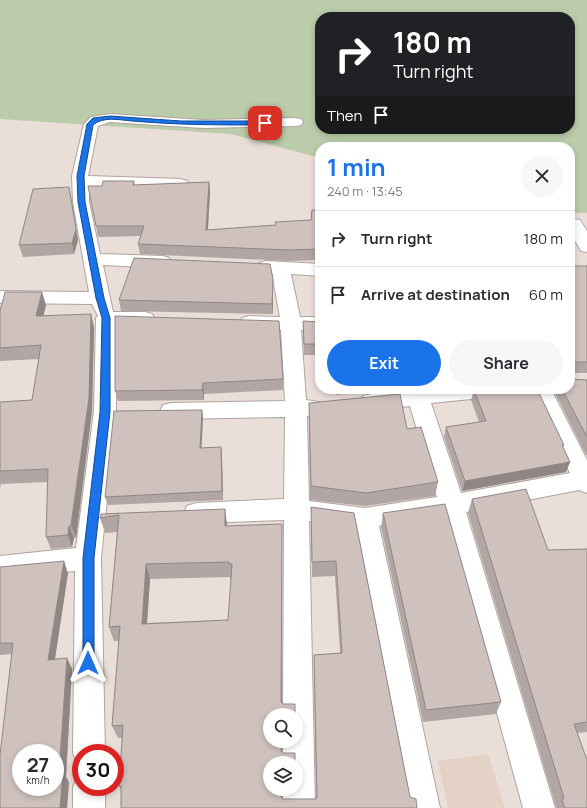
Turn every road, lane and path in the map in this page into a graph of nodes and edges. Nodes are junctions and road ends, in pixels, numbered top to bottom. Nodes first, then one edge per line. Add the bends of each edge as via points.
1 (296, 122) dead end
2 (81, 181) junction
3 (181, 184) edge
4 (577, 225) edge
5 (587, 247) edge
6 (93, 259) junction
7 (179, 263) edge
8 (249, 266) edge
9 (280, 268) junction
10 (315, 270) edge
11 (0, 297) edge
12 (103, 308) junction
13 (168, 320) edge
14 (229, 322) edge
15 (291, 324) junction
16 (315, 324) edge
17 (411, 394) edge
18 (417, 394) edge
19 (543, 394) edge
20 (296, 409) junction
21 (153, 411) edge
22 (586, 480) edge
23 (452, 505) junction
24 (296, 509) junction
25 (171, 514) edge
26 (365, 518) junction
27 (88, 558) junction
28 (0, 568) edge
29 (89, 744) edge
30 (89, 796) edge
31 (89, 808) edge
32 (299, 808) edge
33 (424, 808) edge
34 (539, 808) edge

1 - 2 street via 203,124 110,118 96,120 90,124
2 - 3 street
2 - 6 street via 81,202
4 - 5 street
6 - 7 street
6 - 12 street
8 - 9 street
9 - 10 street
9 - 15 street
11 - 12 street
12 - 13 street
12 - 27 street via 113,411 105,517
14 - 15 street
15 - 16 street
15 - 20 street
17 - 20 street
18 - 23 street
19 - 22 street
20 - 21 street
20 - 24 street
22 - 23 street
23 - 26 street
23 - 34 street
24 - 25 street
24 - 26 street
24 - 32 street
26 - 33 street
27 - 28 street
27 - 29 street
30 - 31 street

